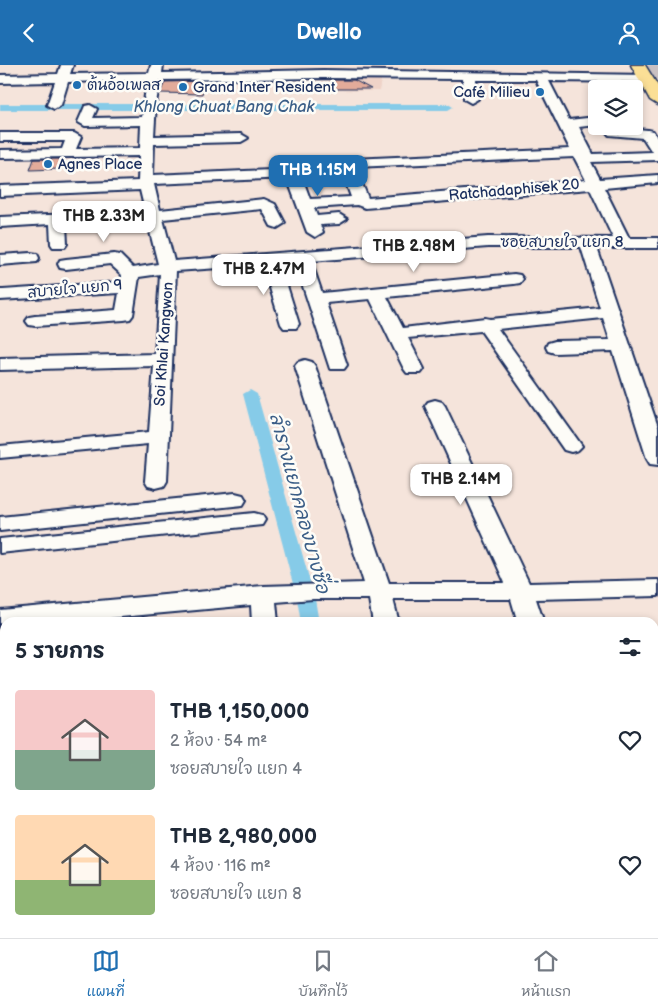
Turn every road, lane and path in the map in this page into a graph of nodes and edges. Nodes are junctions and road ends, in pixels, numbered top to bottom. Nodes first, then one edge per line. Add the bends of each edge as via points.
1 (13, 65) edge
2 (67, 65) edge
3 (657, 68) edge
4 (216, 70) edge
5 (279, 70) edge
6 (408, 70) edge
7 (120, 71) edge
8 (156, 71) edge
9 (646, 72) edge
10 (531, 73) edge
11 (468, 76) junction
12 (3, 79) edge
13 (63, 79) junction
14 (588, 80) edge
15 (620, 80) edge
16 (117, 91) dead end
17 (0, 93) edge
18 (657, 96) edge
19 (471, 99) dead end
20 (54, 105) dead end
21 (90, 109) dead end
22 (588, 122) edge
23 (148, 125) junction
24 (205, 126) dead end
25 (643, 134) edge
26 (0, 137) edge
27 (241, 138) dead end
28 (657, 149) edge
29 (67, 153) junction
30 (578, 153) junction
31 (0, 154) edge
32 (341, 171) dead end
33 (293, 173) junction
34 (30, 174) dead end
35 (658, 179) edge
36 (146, 182) junction
37 (596, 183) junction
38 (26, 190) junction
39 (0, 191) edge
40 (351, 202) dead end
41 (304, 204) junction
42 (153, 215) junction
43 (58, 219) junction
44 (339, 219) dead end
45 (0, 221) edge
46 (277, 223) dead end
47 (588, 241) junction
48 (623, 242) junction
49 (658, 243) edge
50 (59, 244) dead end
51 (301, 256) junction
52 (31, 258) dead end
53 (270, 259) junction
54 (0, 260) edge
55 (66, 263) dead end
56 (168, 268) junction
57 (514, 279) dead end
58 (130, 280) junction
59 (376, 293) junction
60 (3, 295) dead end
61 (317, 299) junction
62 (609, 312) junction
63 (35, 321) dead end
64 (485, 323) junction
65 (290, 324) dead end
66 (397, 333) junction
67 (620, 345) junction
68 (555, 347) dead end
69 (162, 360) junction
70 (0, 364) edge
71 (337, 365) dead end
72 (305, 366) dead end
73 (414, 369) dead end
74 (436, 406) dead end
75 (158, 437) junction
76 (571, 446) dead end
77 (0, 452) edge
78 (658, 459) edge
79 (156, 481) dead end
80 (235, 500) dead end
81 (254, 520) dead end
82 (0, 524) edge
83 (0, 546) edge
84 (658, 588) edge
85 (379, 590) junction
86 (521, 591) junction
87 (263, 594) junction
88 (21, 617) edge
89 (265, 617) edge
90 (385, 617) edge
91 (529, 617) edge

1 - 12 street
2 - 13 street
3 - 9 main road
4 - 5 street
4 - 8 street
5 - 6 street
6 - 11 street
7 - 8 street
7 - 13 street
7 - 16 street
8 - 23 street, Soi Khlai Kangwon
9 - 15 street
9 - 18 main road
10 - 11 street
10 - 14 street
10 - 30 street
11 - 19 street
12 - 13 street
12 - 17 street
13 - 20 street
21 - 23 street via 80,122
22 - 28 street via 571,124 588,158
23 - 24 street
23 - 27 street
23 - 29 street
23 - 36 street, Soi Khlai Kangwon
25 - 28 street via 648,134
26 - 29 street via 74,137
29 - 31 street
30 - 37 street
30 - 37 street, Ratchadaphisek 20 via 348,164 360,200 369,203
32 - 33 street
33 - 36 street
33 - 41 street
34 - 38 street
35 - 37 street, Ratchadaphisek 20
36 - 38 street via 65,181
36 - 42 street, Soi Khlai Kangwon
37 - 48 street
38 - 39 street
40 - 41 street
41 - 44 street via 313,226
42 - 43 street
42 - 46 street via 264,204 270,207
42 - 56 street, Soi Khlai Kangwon
43 - 45 street
43 - 50 street
47 - 48 street, ซอยสบายใจ แยก 8
47 - 51 street, ซอยสบายใจ แยก 8 via 488,242
47 - 62 street
48 - 49 street, ซอยสบายใจ แยก 8
51 - 53 street, ซอยสบายใจ แยก 8
51 - 61 street
52 - 54 street
53 - 56 street, ซอยสบายใจ แยก 8
53 - 65 street
55 - 58 street via 114,259
56 - 58 street, สบายใจ แยก 9
56 - 69 street, Soi Khlai Kangwon
57 - 59 street
58 - 60 street, สบายใจ แยก 9
58 - 63 street via 126,313 121,316
59 - 61 street
59 - 66 street
61 - 71 street
62 - 64 street
62 - 67 street
64 - 66 street
64 - 76 street
66 - 73 street
67 - 68 street
67 - 78 street
69 - 70 street
69 - 75 street, Soi Khlai Kangwon
72 - 85 street
74 - 86 street
75 - 77 street
75 - 79 street, Soi Khlai Kangwon
80 - 82 street
81 - 83 street
84 - 86 street
85 - 86 street
85 - 87 street
85 - 90 street
86 - 91 street
87 - 88 street
87 - 89 street

